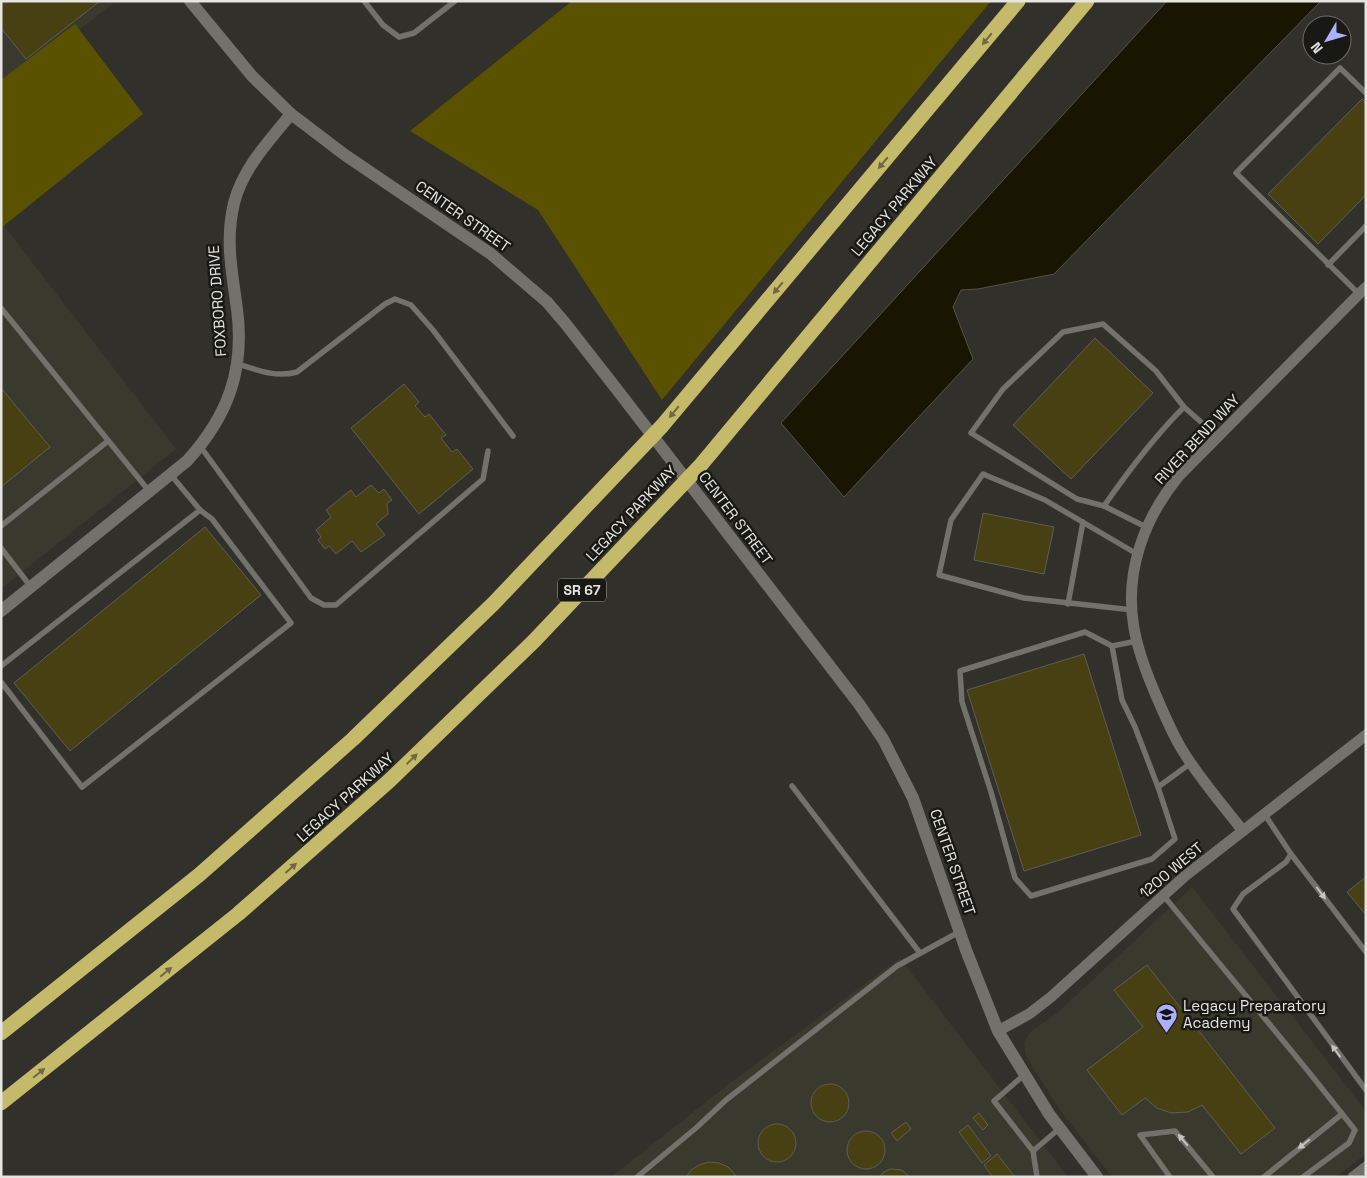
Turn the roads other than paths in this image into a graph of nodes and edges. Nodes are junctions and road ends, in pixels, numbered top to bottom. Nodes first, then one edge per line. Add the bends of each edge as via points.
1 (190, 1) edge
2 (364, 1) edge
3 (455, 1) edge
4 (1018, 1) edge
5 (1087, 1) edge
6 (1366, 93) edge
7 (291, 114) junction
8 (1366, 226) edge
9 (1328, 265) junction
10 (1362, 291) edge
11 (1, 308) edge
12 (238, 364) junction
13 (1184, 407) junction
14 (513, 436) dead end
15 (1218, 436) junction
16 (108, 441) junction
17 (200, 446) junction
18 (488, 451) dead end
19 (171, 474) junction
20 (149, 492) junction
21 (1104, 506) junction
22 (200, 510) junction
23 (1083, 522) junction
24 (1, 526) edge
25 (1146, 527) junction
26 (1, 548) edge
27 (1137, 554) junction
28 (31, 587) junction
29 (1068, 604) junction
30 (1, 610) edge
31 (1133, 610) junction
32 (1137, 641) junction
33 (1112, 646) junction
34 (1, 666) edge
35 (1, 682) edge
36 (1366, 735) edge
37 (1191, 763) junction
38 (792, 786) dead end
39 (1158, 787) junction
40 (1265, 814) junction
41 (1243, 831) junction
42 (1291, 854) junction
43 (1163, 895) junction
44 (960, 931) junction
45 (1366, 952) edge
46 (920, 953) junction
47 (998, 1031) junction
48 (1, 1033) edge
49 (1024, 1075) junction
50 (1366, 1090) edge
51 (1, 1104) edge
52 (1342, 1114) junction
53 (1060, 1128) junction
54 (1033, 1151) junction
55 (1366, 1167) edge
56 (637, 1177) edge
57 (1037, 1177) edge
58 (1097, 1177) edge
59 (1170, 1177) edge
60 (1213, 1177) edge
61 (1264, 1177) edge
62 (1303, 1177) edge
63 (1353, 1177) edge

1 - 7 street, CENTER STREET via 252,76
2 - 3 lane via 383,25 399,37 414,33
4 -> 48 highway via 662,426 494,603 353,739 199,875
51 -> 5 highway, LEGACY PARKWAY / SR 67 via 245,908 389,781 534,641 700,466
6 - 9 lane via 1340,68 1236,173
7 - 12 street, FOXBORO DRIVE via 252,164 234,202 229,252 239,329
7 - 44 street, CENTER STREET via 492,254 547,302 565,323 883,739 913,798
8 - 9 lane
9 - 10 lane
10 - 15 street, RIVER BEND WAY
11 - 16 lane
12 - 14 lane via 271,374 297,372 395,299 411,305 433,330
12 - 17 street, FOXBORO DRIVE via 226,403
13 - 15 lane
13 - 21 lane via 1158,432
13 - 21 lane via 1156,371 1103,324 1062,332 1003,389 971,433 1077,498
15 - 25 street, RIVER BEND WAY via 1169,487
16 - 20 lane
16 - 24 lane
17 - 18 lane via 311,598 324,605 336,605 483,479
17 - 19 street, FOXBORO DRIVE
19 - 20 street, FOXBORO DRIVE
19 - 22 lane
20 - 28 street, FOXBORO DRIVE
21 - 25 lane
22 - 34 lane
22 - 35 lane via 212,519 291,623 82,787
23 - 27 lane
23 - 29 lane
23 - 29 lane via 1045,500 983,474 952,520 939,575 1024,598
25 - 27 street, RIVER BEND WAY
26 - 28 lane
27 - 31 street, RIVER BEND WAY via 1132,582
28 - 30 street, FOXBORO DRIVE
29 - 31 lane
31 - 32 street, RIVER BEND WAY
32 - 33 lane
32 - 37 street, RIVER BEND WAY via 1166,718
33 - 39 lane via 1122,700
33 - 39 lane via 1085,632 960,671 962,702 1015,878 1031,896 1152,859 1175,839
36 - 40 street, 1200 WEST
37 - 39 lane
37 - 41 street, RIVER BEND WAY
38 - 46 lane
40 - 41 street, 1200 WEST
40 - 42 lane
41 - 43 street, 1200 WEST
42 -> 45 lane
50 -> 42 lane via 1233,909 1243,894 1286,862
43 - 47 street, 1200 WEST via 1051,996 1029,1014
43 - 52 lane
44 - 46 lane
44 - 47 street, CENTER STREET
46 - 56 lane via 897,966 726,1100
47 - 49 street, CENTER STREET
49 - 53 street, CENTER STREET
49 - 54 lane via 994,1101
52 -> 61 lane
52 - 62 lane via 1355,1130 1349,1143
53 - 54 lane
53 - 58 street, CENTER STREET
54 - 57 lane
55 - 63 street
60 -> 59 lane via 1175,1131 1140,1135

